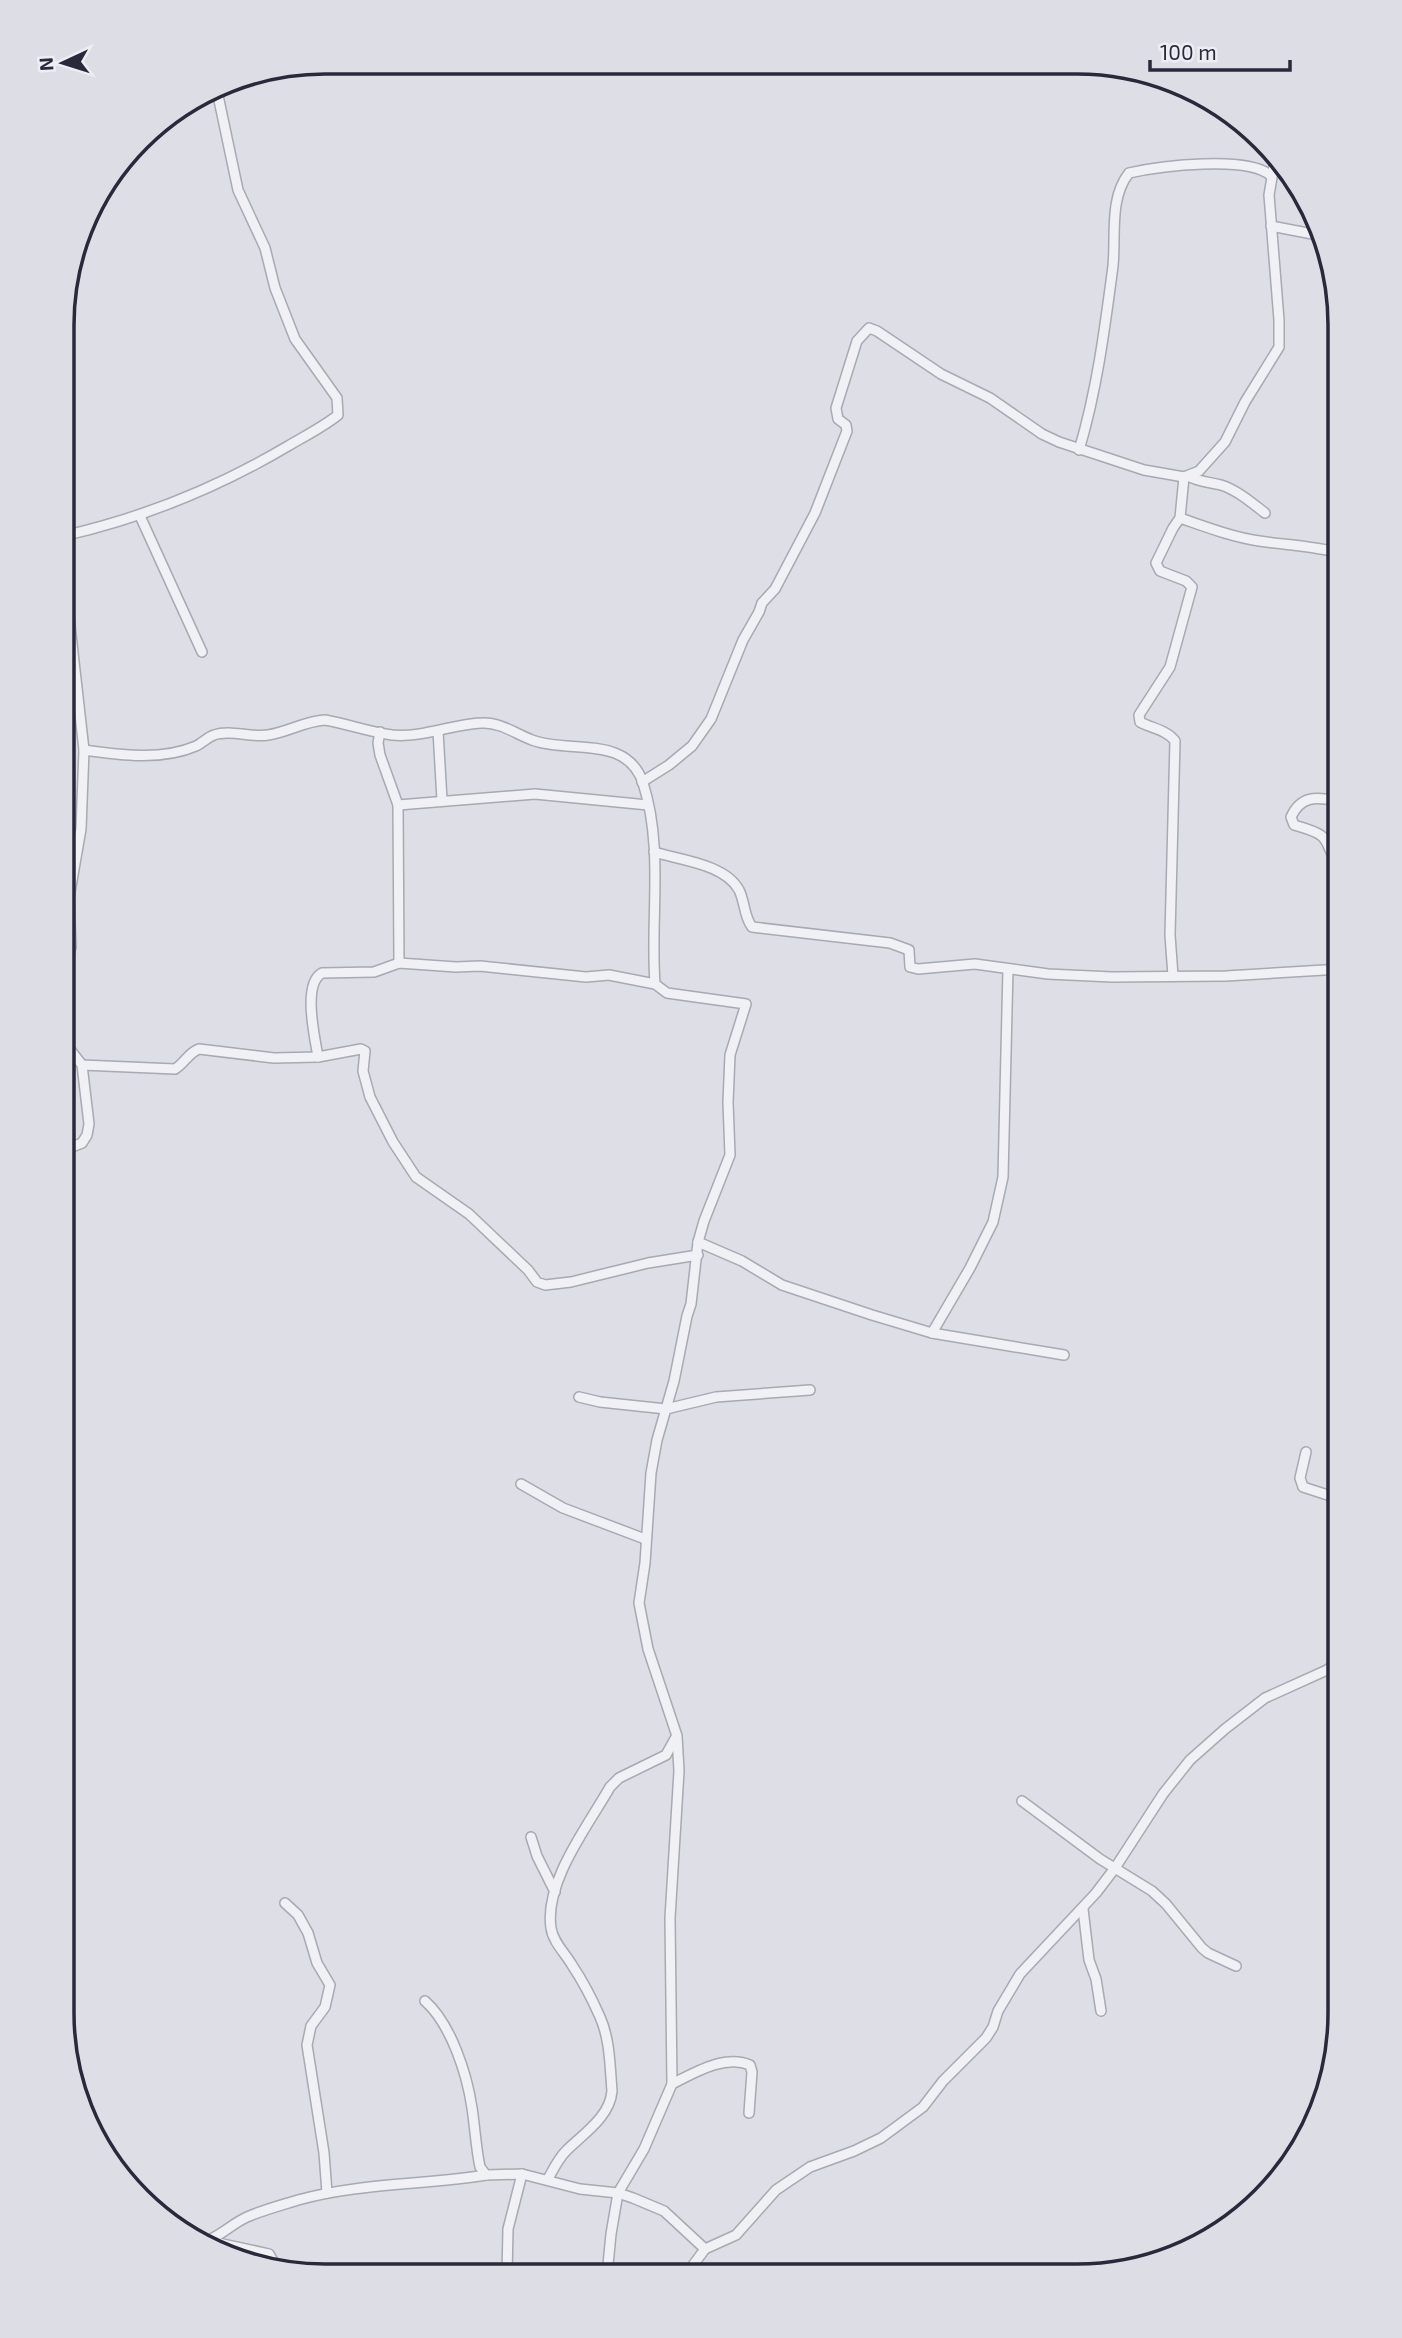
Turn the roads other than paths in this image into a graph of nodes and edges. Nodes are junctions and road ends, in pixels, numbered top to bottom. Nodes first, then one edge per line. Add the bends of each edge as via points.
1 (218, 97) edge
2 (1273, 167) edge
3 (1271, 176) junction
4 (1271, 226) junction
5 (1311, 234) edge
6 (1079, 450) junction
7 (1186, 477) junction
8 (1265, 513) dead end
9 (141, 516) junction
10 (1180, 518) junction
11 (74, 533) edge
12 (1328, 550) edge
13 (202, 652) dead end
14 (74, 662) edge
15 (380, 732) junction
16 (438, 732) junction
17 (84, 750) junction
18 (642, 782) junction
19 (442, 800) junction
20 (1328, 800) edge
21 (398, 805) junction
22 (648, 805) junction
23 (1328, 846) edge
24 (654, 852) junction
25 (74, 869) edge
26 (399, 962) junction
27 (1008, 969) junction
28 (1328, 970) edge
29 (1173, 976) junction
30 (655, 984) junction
31 (74, 1055) edge
32 (318, 1057) junction
33 (82, 1065) junction
34 (74, 1148) edge
35 (698, 1242) junction
36 (698, 1255) junction
37 (932, 1333) junction
38 (1064, 1355) dead end
39 (810, 1390) dead end
40 (579, 1397) dead end
41 (666, 1409) junction
42 (1306, 1452) dead end
43 (521, 1484) dead end
44 (1328, 1495) edge
45 (645, 1539) junction
46 (1328, 1670) edge
47 (677, 1736) junction
48 (1022, 1801) dead end
49 (531, 1837) dead end
50 (1115, 1868) junction
51 (555, 1892) junction
52 (285, 1903) dead end
53 (1083, 1909) junction
54 (1236, 1966) dead end
55 (425, 2001) dead end
56 (1101, 2011) dead end
57 (672, 2084) junction
58 (748, 2113) dead end
59 (522, 2174) junction
60 (486, 2175) junction
61 (548, 2179) junction
62 (327, 2193) junction
63 (618, 2193) junction
64 (211, 2238) edge
65 (235, 2248) edge
66 (705, 2249) junction
67 (272, 2259) edge
68 (506, 2264) edge
69 (608, 2264) edge
70 (694, 2264) edge

1 - 9 street via 238,190 265,248 295,339 337,398 338,415 241,472
2 - 3 street
3 - 4 street
3 - 6 street via 1235,164 1154,168 1129,173 1123,180 1092,408
4 - 5 street
4 - 7 street via 1279,347 1225,442 1199,471
6 - 7 street
6 - 18 street via 1042,434 990,398 869,328 857,341 838,400 836,414 847,431 815,513 743,640 706,727 692,746
7 - 8 street via 1223,485
7 - 10 street
9 - 11 street
9 - 13 street
10 - 12 street via 1249,539
10 - 29 street via 1156,563 1160,571 1186,581 1191,593 1170,667 1139,715 1140,722 1175,741
14 - 17 street
15 - 16 street
15 - 17 street via 315,720 264,736 213,735 197,746 168,753 124,755
15 - 21 street via 380,755
16 - 18 street via 485,722 534,741 616,753 630,760
16 - 19 street
17 - 25 street via 81,829
18 - 22 street
19 - 21 street
19 - 22 street via 536,794
20 - 23 street via 1304,800 1292,817 1294,825 1318,832
21 - 26 street
22 - 24 street
24 - 27 street via 726,873 740,892 752,927 890,943 909,950 910,967 918,969 975,964
24 - 30 street
26 - 30 street via 608,975
26 - 32 street via 374,972 317,976 312,984 312,1017
27 - 29 street
27 - 37 street via 1003,1177 998,1207 970,1268
28 - 29 street
30 - 35 street via 667,993 746,1004 730,1055 730,1155
31 - 33 street
32 - 33 street via 274,1058 199,1049 175,1069
32 - 36 street via 365,1051 363,1070 370,1097 416,1177 469,1214 537,1282 571,1282
33 - 34 street via 87,1135
35 - 36 street
35 - 37 street via 782,1284
36 - 41 street
37 - 38 street
39 - 41 street via 716,1397
40 - 41 street
41 - 45 street via 652,1473
42 - 44 street via 1300,1478 1303,1487
43 - 45 street via 563,1508
45 - 47 street via 641,1621
46 - 50 street via 1265,1698 1207,1744 1176,1775
47 - 51 street via 666,1755 610,1787 570,1854
47 - 57 street via 669,1962
48 - 50 street
49 - 51 street
50 - 53 street
50 - 54 street via 1166,1903 1208,1953
51 - 61 street via 554,1939 602,2021 612,2100 591,2129 560,2158
52 - 62 street via 308,1933 317,1963 330,1984 307,2045
53 - 56 street
53 - 66 street via 1020,1974 986,2038 923,2107 881,2138 810,2167 776,2190 736,2235
55 - 60 street via 440,2018 453,2045 470,2099 480,2167
57 - 58 street via 719,2063 744,2062 752,2072
57 - 63 street
59 - 60 street
59 - 61 street
59 - 68 street via 508,2229
60 - 62 street
61 - 63 street via 580,2189
62 - 64 street via 247,2217
63 - 66 street via 664,2211
63 - 69 street
65 - 67 street via 269,2254
66 - 70 street

